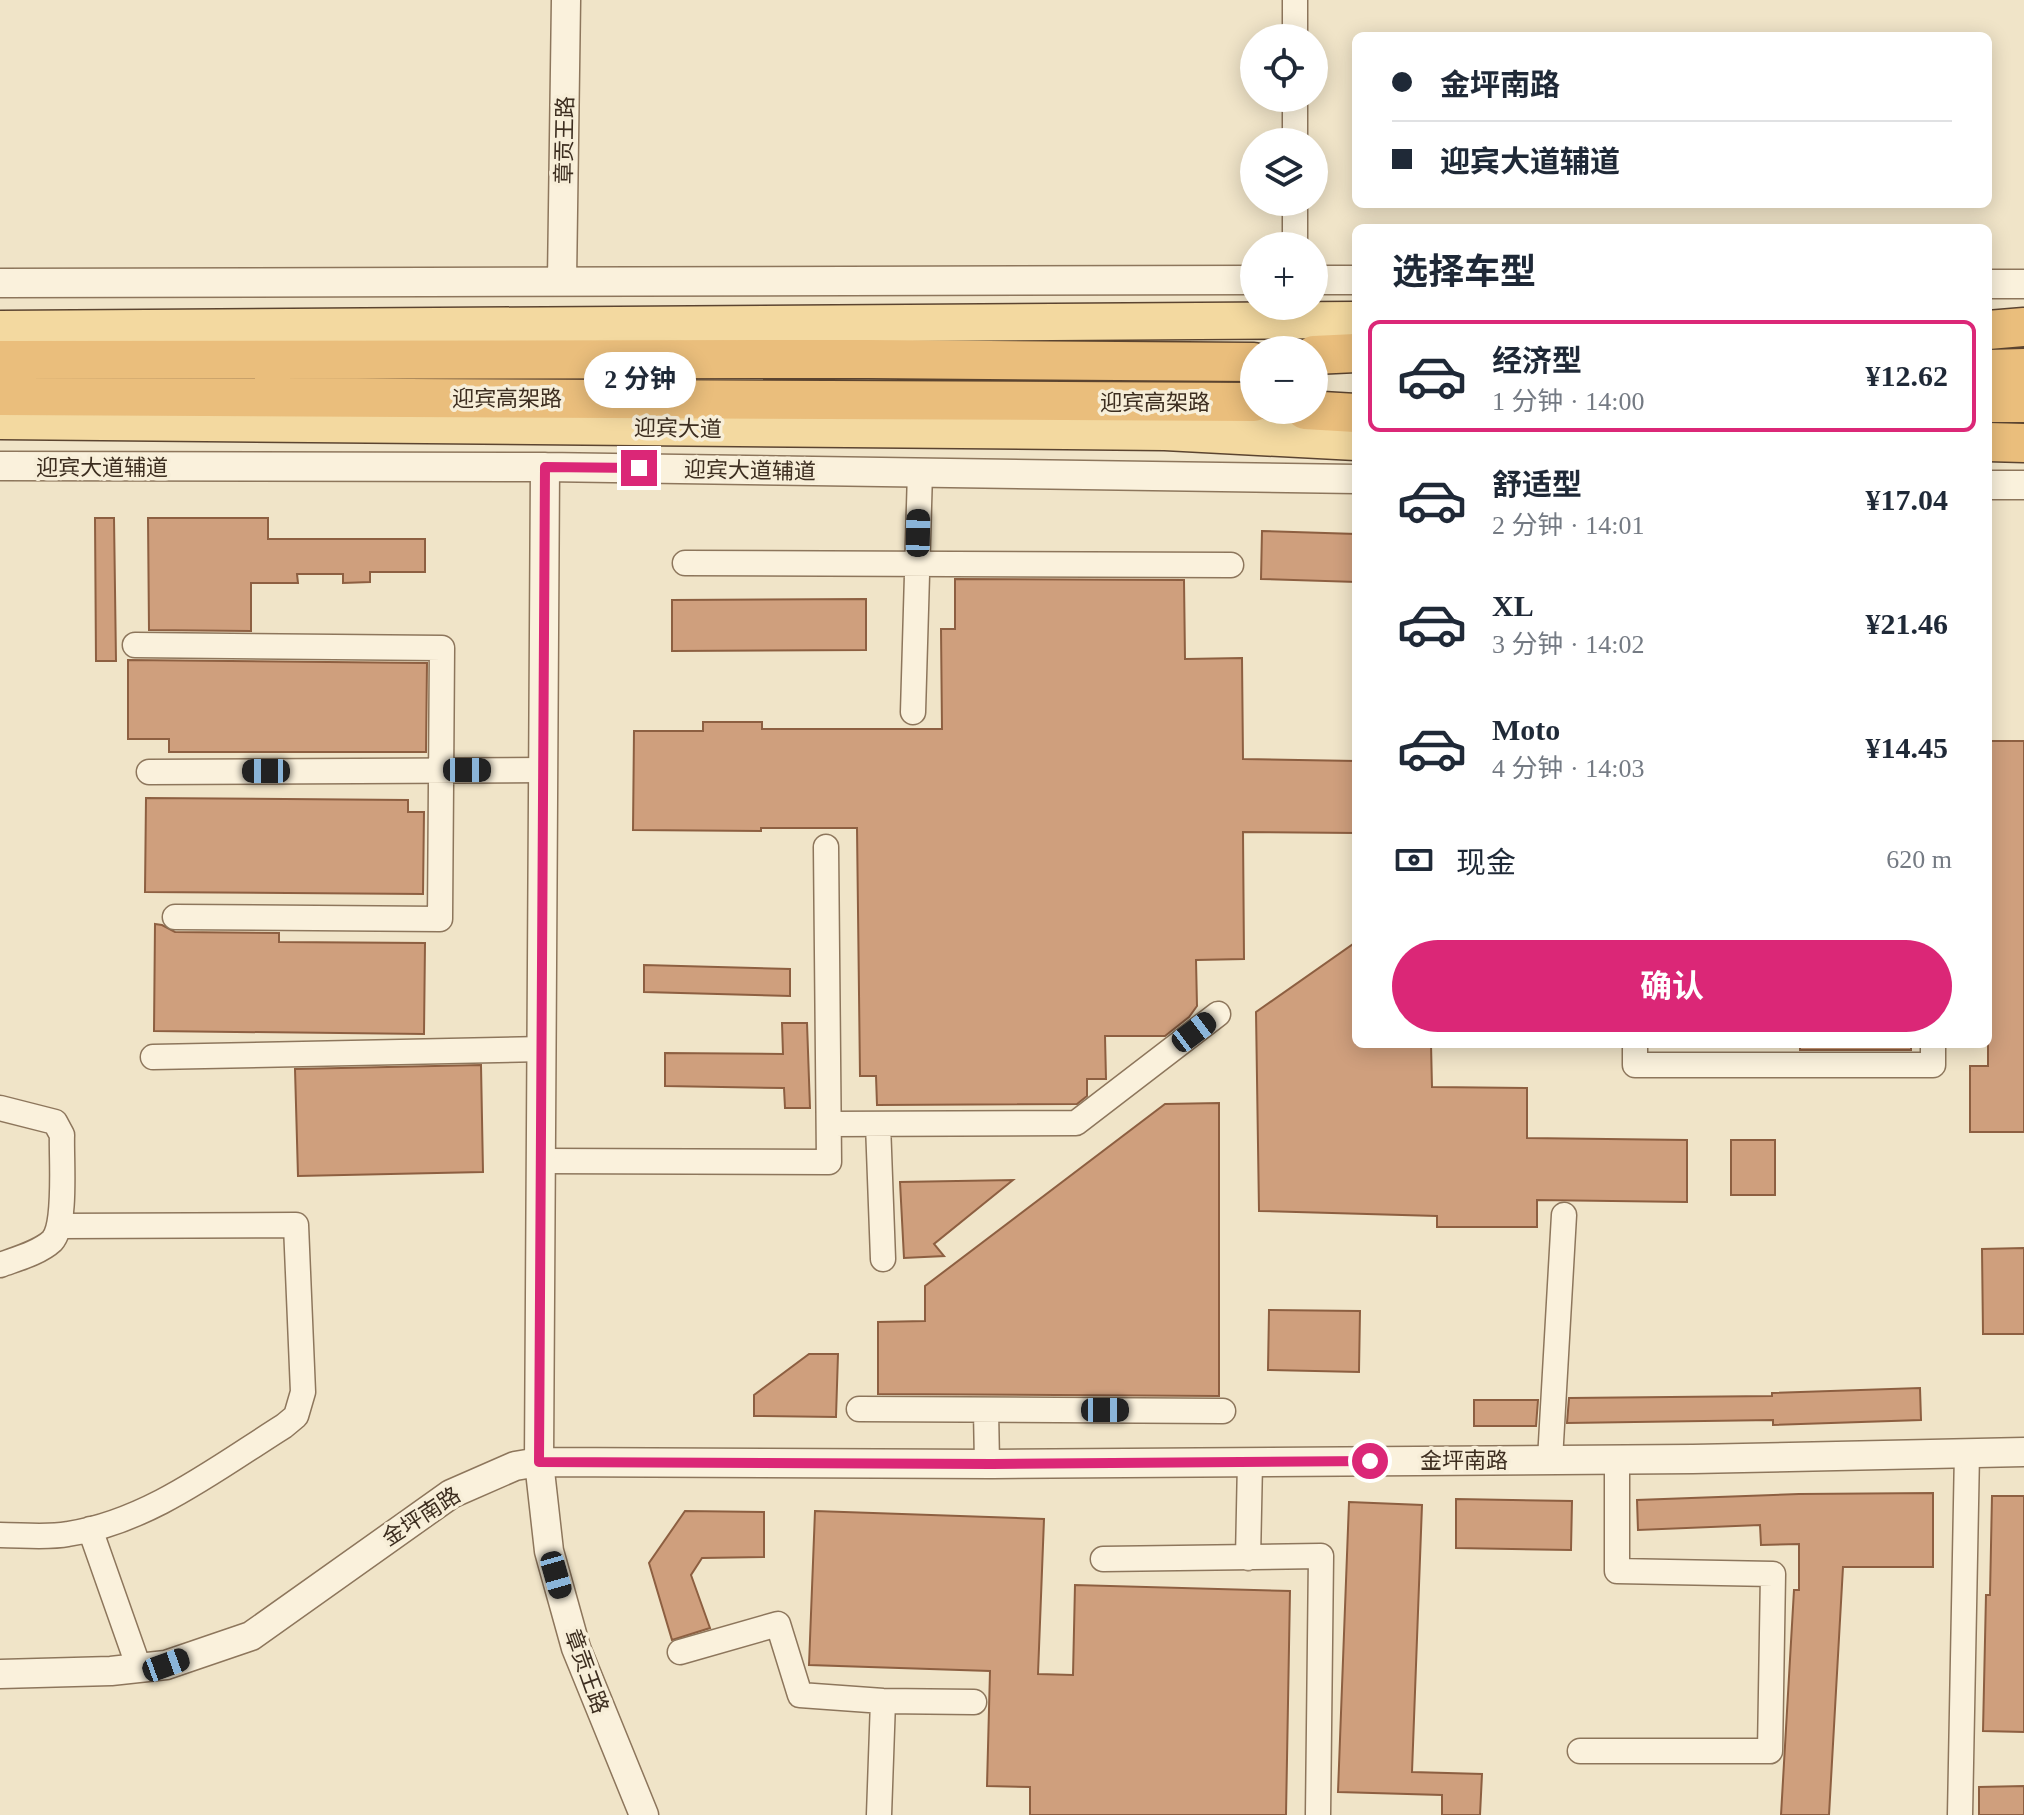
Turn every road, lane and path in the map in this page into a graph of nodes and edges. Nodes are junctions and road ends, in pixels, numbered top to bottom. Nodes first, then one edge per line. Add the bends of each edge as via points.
1 (566, 0) edge
2 (1295, 0) edge
3 (1295, 24) edge
4 (562, 280) junction
5 (1240, 280) edge
6 (1328, 280) edge
7 (1352, 280) edge
8 (0, 283) edge
9 (1992, 284) edge
10 (2024, 284) edge
11 (1992, 317) edge
12 (2024, 319) edge
13 (1352, 320) edge
14 (2024, 327) edge
15 (0, 329) edge
16 (1992, 330) edge
17 (1352, 353) edge
18 (1328, 354) edge
19 (0, 360) edge
20 (1240, 360) edge
21 (1328, 363) edge
22 (1352, 364) edge
23 (2024, 368) edge
24 (1992, 369) edge
25 (0, 396) edge
26 (1328, 403) edge
27 (1352, 403) edge
28 (1992, 403) edge
29 (2024, 403) edge
30 (1240, 404) edge
31 (1328, 411) edge
32 (1352, 413) edge
33 (0, 421) edge
34 (1352, 442) edge
35 (1992, 442) edge
36 (2024, 443) edge
37 (2024, 451) edge
38 (1992, 454) edge
39 (0, 466) edge
40 (545, 467) junction
41 (920, 472) junction
42 (1352, 479) edge
43 (1992, 485) edge
44 (2024, 485) edge
45 (685, 563) dead end
46 (917, 564) junction
47 (1231, 565) dead end
48 (135, 645) dead end
49 (913, 712) dead end
50 (544, 770) junction
51 (441, 771) junction
52 (149, 772) dead end
53 (826, 847) dead end
54 (175, 917) dead end
55 (1218, 1014) dead end
56 (1635, 1048) edge
57 (1933, 1048) edge
58 (543, 1049) junction
59 (153, 1057) dead end
60 (0, 1108) edge
61 (829, 1124) junction
62 (878, 1124) junction
63 (542, 1161) junction
64 (1564, 1215) dead end
65 (60, 1226) junction
66 (883, 1259) dead end
67 (0, 1265) edge
68 (859, 1409) dead end
69 (986, 1410) junction
70 (1223, 1411) dead end
71 (1967, 1452) junction
72 (2024, 1452) edge
73 (1617, 1459) junction
74 (1550, 1460) junction
75 (539, 1462) junction
76 (1250, 1462) junction
77 (987, 1464) junction
78 (90, 1529) junction
79 (0, 1535) edge
80 (1248, 1558) junction
81 (1103, 1559) dead end
82 (680, 1652) dead end
83 (139, 1668) junction
84 (0, 1674) edge
85 (883, 1701) junction
86 (974, 1702) dead end
87 (1580, 1751) dead end
88 (644, 1815) edge
89 (879, 1815) edge
90 (1318, 1815) edge
91 (1960, 1815) edge

1 - 4 street, 章贡王路
2 - 3 street
4 - 5 street
4 - 8 street
6 - 7 street
9 - 10 street
11 - 12 main road
13 - 15 main road
14 - 16 highway
17 - 18 highway
19 - 20 highway, 迎宾高架路
21 - 22 highway
23 - 24 highway
25 - 30 highway, 迎宾高架路
26 - 27 highway
28 - 29 highway
31 - 32 highway
33 - 34 main road, 迎宾大道 via 1165,432
35 - 36 highway
37 - 38 main road
39 - 40 street, 迎宾大道辅道
40 - 41 street, 迎宾大道辅道
40 - 50 street, 章贡王路
41 - 42 street, 迎宾大道辅道
41 - 46 street
43 - 44 street
45 - 46 street
46 - 47 street
46 - 49 street
48 - 51 street via 442,648
50 - 51 street
50 - 58 street, 章贡王路
51 - 52 street
51 - 54 street via 440,919
53 - 61 street
55 - 62 street via 1076,1123
56 - 57 street via 1635,1065 1933,1065
58 - 59 street
58 - 63 street, 章贡王路
60 - 65 street via 55,1122 62,1135
61 - 62 street
61 - 63 street via 829,1162
62 - 66 street
63 - 75 street, 章贡王路
64 - 74 street
65 - 67 street via 52,1240
65 - 78 street via 296,1225 303,1379 296,1416 161,1502
68 - 69 street
69 - 70 street
69 - 77 street
71 - 72 street, 金坪南路
71 - 73 street, 金坪南路
71 - 91 street
73 - 74 street, 金坪南路
73 - 87 street via 1617,1571 1773,1574 1770,1751
74 - 76 street, 金坪南路
75 - 77 street, 金坪南路
75 - 83 street, 金坪南路 via 515,1466 451,1494 251,1636 166,1665
75 - 88 street, 章贡王路 via 549,1551 576,1648
76 - 77 street, 金坪南路
76 - 80 street
78 - 79 street via 66,1535
78 - 83 street
80 - 81 street
80 - 90 street via 1321,1556
82 - 85 street via 778,1624 800,1695
83 - 84 street, 金坪南路
85 - 86 street
85 - 89 street

